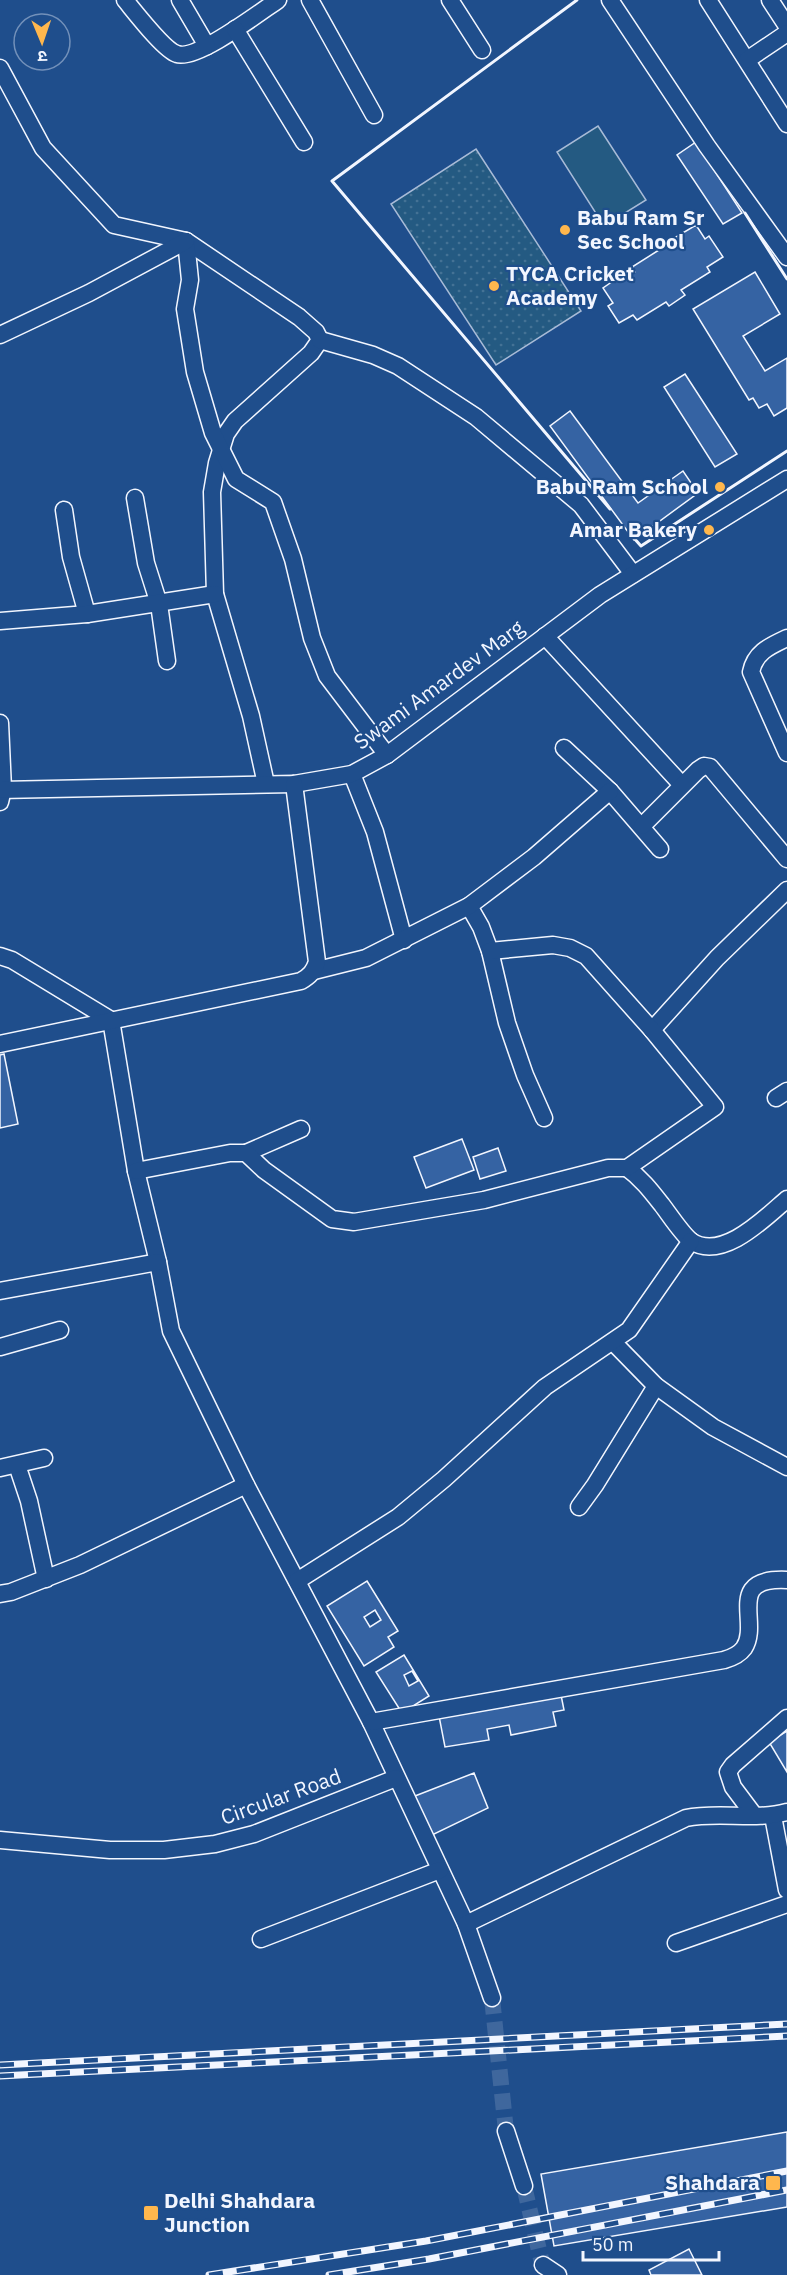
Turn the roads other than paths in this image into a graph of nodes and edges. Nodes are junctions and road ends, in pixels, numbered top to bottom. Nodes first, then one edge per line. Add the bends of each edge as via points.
1 (125, 0) edge
2 (180, 0) edge
3 (278, 0) edge
4 (310, 0) edge
5 (450, 0) edge
6 (610, 0) edge
7 (708, 0) edge
8 (770, 0) edge
9 (787, 26) edge
10 (235, 29) junction
11 (787, 33) edge
12 (207, 46) junction
13 (482, 50) dead end
14 (747, 60) junction
15 (0, 68) edge
16 (374, 115) dead end
17 (787, 124) edge
18 (304, 142) dead end
19 (186, 241) junction
20 (787, 257) edge
21 (0, 335) edge
22 (320, 340) junction
23 (221, 449) junction
24 (787, 479) edge
25 (135, 498) dead end
26 (64, 510) dead end
27 (633, 574) junction
28 (215, 594) junction
29 (159, 604) junction
30 (87, 614) junction
31 (0, 621) edge
32 (545, 636) junction
33 (787, 638) edge
34 (167, 661) dead end
35 (0, 723) edge
36 (564, 748) dead end
37 (787, 753) edge
38 (387, 755) junction
39 (352, 774) junction
40 (266, 784) junction
41 (294, 784) junction
42 (682, 785) junction
43 (610, 791) junction
44 (1, 794) edge
45 (642, 826) junction
46 (660, 849) dead end
47 (787, 859) edge
48 (787, 890) edge
49 (469, 906) junction
50 (404, 940) junction
51 (490, 951) junction
52 (0, 956) edge
53 (314, 971) junction
54 (111, 1020) junction
55 (652, 1030) junction
56 (0, 1044) edge
57 (544, 1118) dead end
58 (301, 1130) dead end
59 (246, 1153) junction
60 (627, 1168) junction
61 (136, 1170) junction
62 (787, 1199) edge
63 (691, 1241) junction
64 (158, 1262) junction
65 (0, 1291) edge
66 (60, 1330) dead end
67 (613, 1342) junction
68 (0, 1347) edge
69 (657, 1386) junction
70 (44, 1458) dead end
71 (17, 1465) junction
72 (787, 1467) edge
73 (0, 1468) edge
74 (246, 1485) junction
75 (579, 1507) dead end
76 (46, 1579) junction
77 (787, 1580) edge
78 (297, 1581) junction
79 (0, 1594) edge
80 (787, 1718) edge
81 (371, 1722) junction
82 (396, 1778) junction
83 (780, 1814) edge
84 (754, 1815) junction
85 (0, 1840) edge
86 (440, 1870) junction
87 (787, 1890) edge
88 (787, 1904) edge
89 (466, 1924) junction
90 (261, 1939) dead end
91 (676, 1943) dead end
92 (492, 1998) tunnel mouth
93 (506, 2131) tunnel mouth
94 (524, 2186) tunnel mouth
95 (544, 2268) edge
96 (558, 2275) edge

1 - 12 street via 177,54 192,54
2 - 12 street
3 - 10 street
4 - 16 street
5 - 13 street
6 - 20 street
7 - 14 street
8 - 9 street
10 - 12 street
10 - 18 street
11 - 14 street
14 - 17 street
15 - 19 street via 43,148 114,225
19 - 21 street
19 - 22 street via 299,317
19 - 23 street via 190,280 185,309 195,372
22 - 23 street via 236,421
22 - 27 street via 398,366 476,417 581,506
23 - 28 street via 212,492
23 - 38 street via 236,480 273,502 293,559 312,638 327,676
24 - 27 street, Swami Amardev Marg
25 - 29 street via 146,563
26 - 30 street via 71,557
27 - 32 street, Swami Amardev Marg
28 - 29 street
28 - 40 street via 251,716
29 - 30 street
29 - 34 street
30 - 31 street
32 - 38 street, Swami Amardev Marg
32 - 42 street
33 - 37 street via 766,648 754,660 751,672
35 - 44 street
36 - 43 street
38 - 39 street, Swami Amardev Marg
39 - 41 street, Swami Amardev Marg
39 - 50 street via 375,832
40 - 41 street, Swami Amardev Marg
40 - 44 street, Swami Amardev Marg
41 - 53 street via 317,962
42 - 45 street
42 - 47 street via 704,766 715,771
43 - 45 street
43 - 49 street via 534,857
45 - 46 street
48 - 55 street via 717,958
49 - 50 street
49 - 51 street
50 - 53 street via 366,958
51 - 55 street via 554,945 570,948 586,956
51 - 57 street via 507,1023
52 - 54 street
53 - 54 street via 301,981
54 - 56 street
54 - 61 street
55 - 60 street via 715,1107
58 - 59 street
59 - 60 street via 332,1219 354,1222 484,1200 608,1168
59 - 61 street
60 - 63 street via 640,1177
61 - 64 street
62 - 63 street via 725,1245 710,1247
63 - 67 street via 628,1330
64 - 65 street
64 - 74 street via 171,1331
66 - 68 street
67 - 69 street
67 - 78 street via 545,1387 398,1517
69 - 72 street via 713,1427
69 - 75 street
70 - 71 street
71 - 73 street
71 - 76 street via 30,1501
74 - 76 street
74 - 78 street
76 - 79 street
77 - 81 street via 758,1584 750,1592 744,1648 736,1656
78 - 81 street
80 - 84 street via 728,1772 733,1787
81 - 82 street
82 - 85 street, Circular Road via 254,1834 215,1844 164,1850 110,1850
82 - 86 street
83 - 84 street
83 - 87 street
84 - 89 street via 698,1816 673,1823
86 - 89 street
86 - 90 street
88 - 91 street
89 - 92 street
93 - 94 street
95 - 96 street

